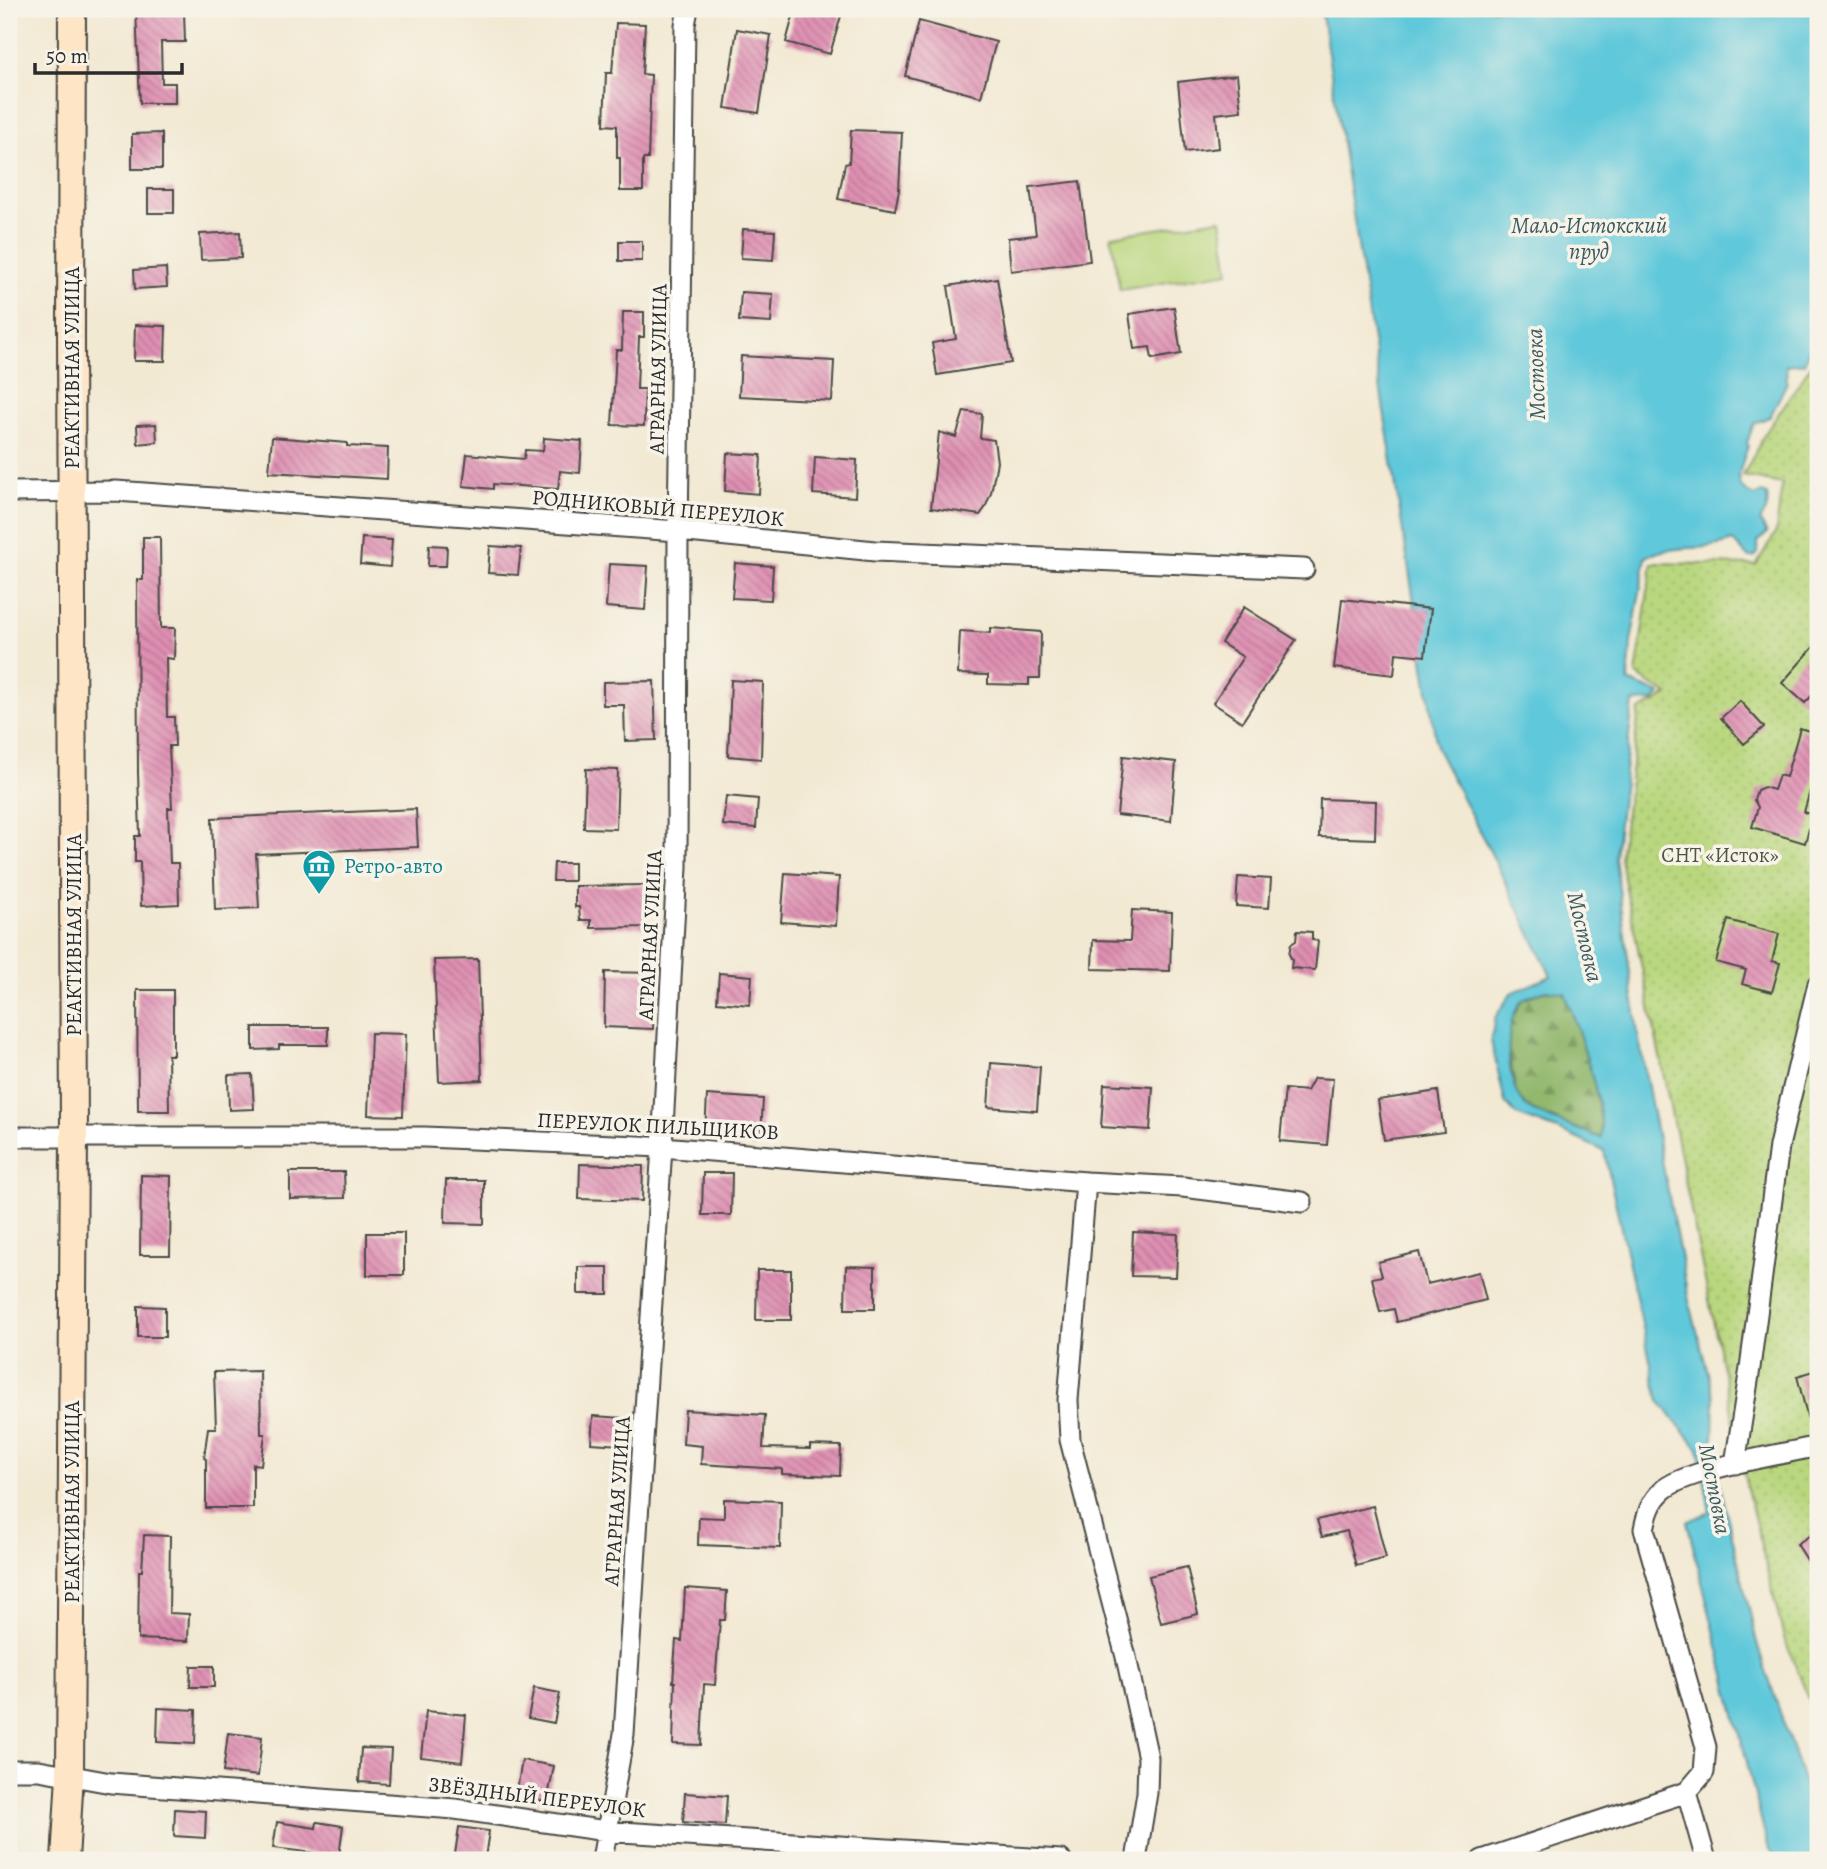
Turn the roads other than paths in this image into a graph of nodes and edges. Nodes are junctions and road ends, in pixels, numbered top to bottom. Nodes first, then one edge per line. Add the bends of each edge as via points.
1 (72, 9) edge
2 (688, 9) edge
3 (73, 491) junction
4 (9, 492) edge
5 (678, 531) junction
6 (1304, 569) dead end
7 (1818, 984) edge
8 (9, 1137) edge
9 (74, 1137) junction
10 (662, 1147) junction
11 (1086, 1182) junction
12 (1302, 1202) dead end
13 (1818, 1446) edge
14 (1729, 1466) junction
15 (9, 1770) edge
16 (71, 1775) junction
17 (1687, 1792) junction
18 (606, 1831) junction
19 (65, 1860) edge
20 (602, 1860) edge
21 (1061, 1860) edge
22 (1136, 1860) edge
23 (1482, 1860) edge
24 (1706, 1860) edge

1 - 3 main road, РЕАКТИВНАЯ УЛИЦА
2 - 5 street, АГРАРНАЯ УЛИЦА
3 - 4 street, РОДНИКОВЫЙ ПЕРЕУЛОК
3 - 5 street, РОДНИКОВЫЙ ПЕРЕУЛОК
3 - 9 main road, РЕАКТИВНАЯ УЛИЦА
5 - 6 street, РОДНИКОВЫЙ ПЕРЕУЛОК via 875,551
5 - 10 street, АГРАРНАЯ УЛИЦА via 677,867
7 - 14 street via 1779,1146 1750,1368
8 - 9 street, ПЕРЕУЛОК ПИЛЬЩИКОВ
9 - 10 street, ПЕРЕУЛОК ПИЛЬЩИКОВ via 425,1137
9 - 16 main road, РЕАКТИВНАЯ УЛИЦА
10 - 11 street, ПЕРЕУЛОК ПИЛЬЩИКОВ
10 - 18 street, АГРАРНАЯ УЛИЦА via 624,1734
11 - 12 street, ПЕРЕУЛОК ПИЛЬЩИКОВ via 1183,1187
11 - 22 street via 1068,1400 1070,1440 1149,1758
13 - 14 street
14 - 17 street via 1664,1489 1648,1510 1644,1529 1706,1747 1704,1772
15 - 16 street, ЗВЁЗДНЫЙ ПЕРЕУЛОК
16 - 18 street, ЗВЁЗДНЫЙ ПЕРЕУЛОК via 111,1783 455,1809
16 - 19 main road, РЕАКТИВНАЯ УЛИЦА
17 - 23 street
17 - 24 street
18 - 20 street, АГРАРНАЯ УЛИЦА
18 - 21 street, ЗВЁЗДНЫЙ ПЕРЕУЛОК

